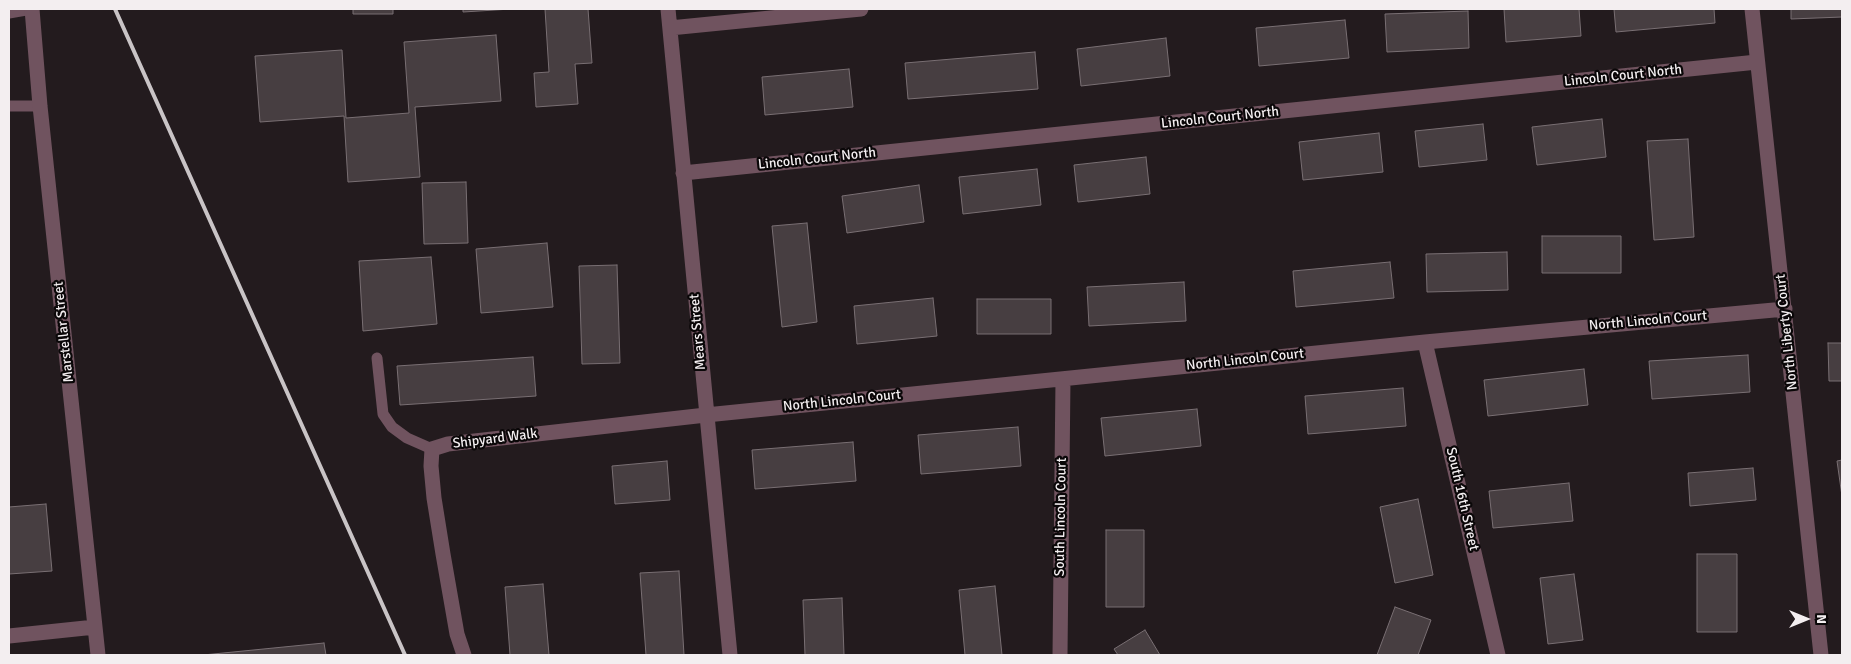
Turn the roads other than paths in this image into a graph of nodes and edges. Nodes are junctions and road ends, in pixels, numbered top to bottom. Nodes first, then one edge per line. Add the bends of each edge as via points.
1 (32, 9) edge
2 (668, 9) edge
3 (861, 9) edge
4 (1752, 9) edge
5 (9, 13) edge
6 (670, 28) junction
7 (1757, 62) junction
8 (9, 106) edge
9 (40, 106) junction
10 (683, 173) junction
11 (1785, 309) junction
12 (1426, 342) junction
13 (377, 358) dead end
14 (1063, 379) junction
15 (706, 415) junction
16 (432, 449) junction
17 (95, 627) junction
18 (9, 636) edge
19 (98, 655) edge
20 (464, 655) edge
21 (730, 655) edge
22 (1060, 655) edge
23 (1498, 655) edge
24 (1821, 655) edge

1 - 5 lane
1 - 9 street, Marstellar Street
2 - 6 street, Mears Street
3 - 6 street
4 - 7 street, North Liberty Court
6 - 10 street, Mears Street
7 - 10 street, Lincoln Court North
7 - 11 street, North Liberty Court
8 - 9 lane
9 - 17 street, Marstellar Street
10 - 15 street, Mears Street
11 - 12 street, North Lincoln Court
11 - 24 street, North Liberty Court
12 - 14 street, North Lincoln Court
12 - 23 street, South 16th Street
13 - 16 lane via 383,414 392,427 407,438
14 - 15 street, North Lincoln Court
14 - 22 street, South Lincoln Court
15 - 16 street, Shipyard Walk via 448,444
15 - 21 street, Mears Street
16 - 20 street via 434,498 457,634
17 - 18 street
17 - 19 street, Marstellar Street

